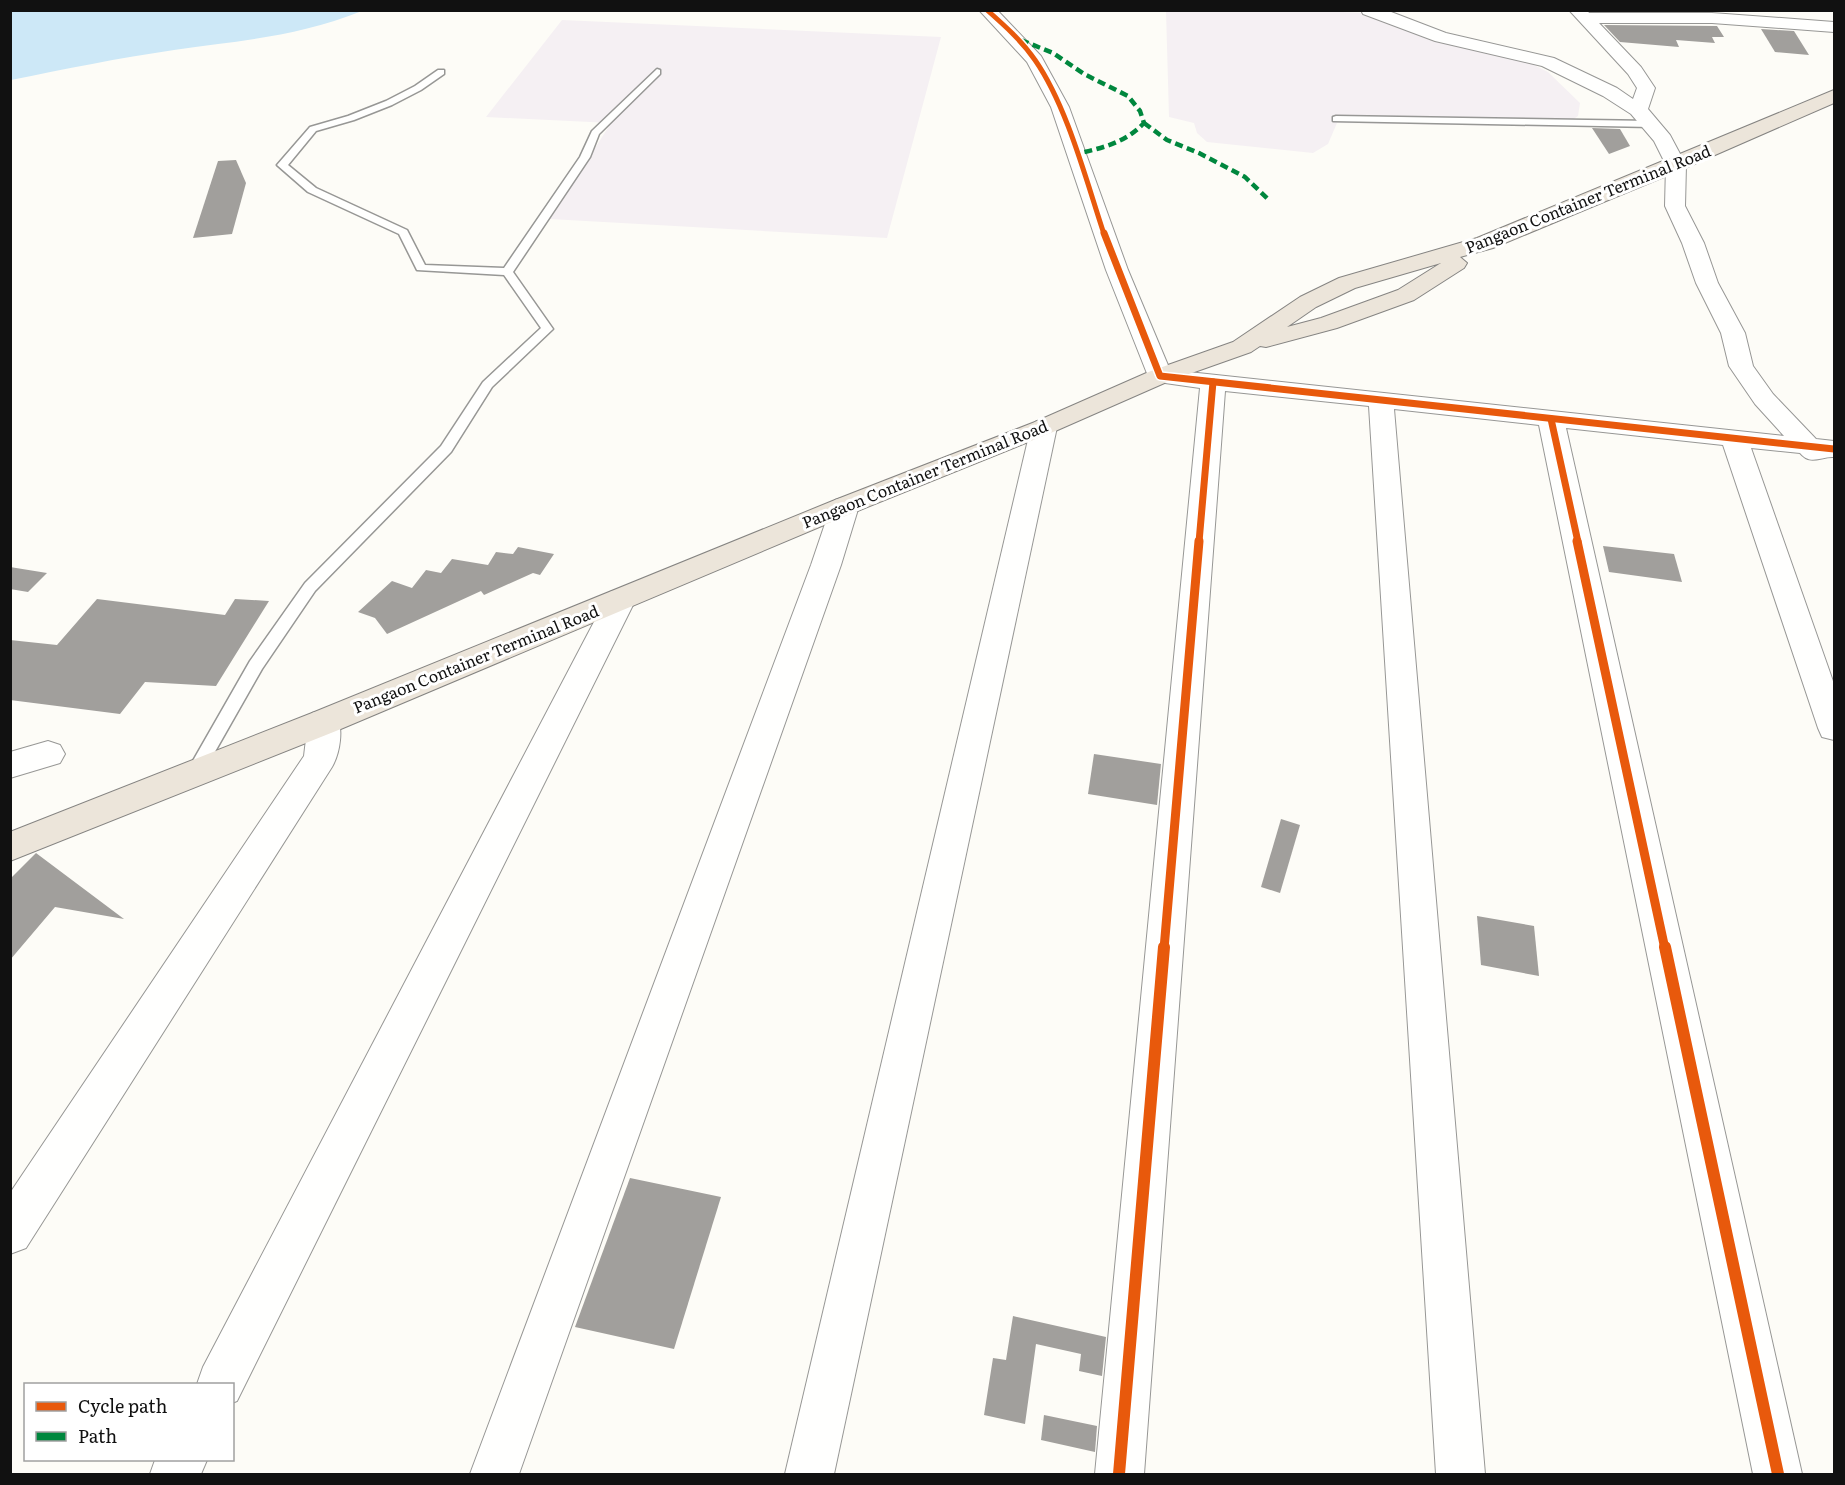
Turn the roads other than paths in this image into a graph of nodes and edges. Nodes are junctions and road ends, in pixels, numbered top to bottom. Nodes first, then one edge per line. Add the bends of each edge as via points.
1 (987, 10) edge
2 (1368, 10) edge
3 (1581, 14) edge
4 (1834, 27) edge
5 (441, 72) dead end
6 (657, 72) dead end
7 (1834, 96) edge
8 (1645, 117) junction
9 (1336, 119) dead end
10 (1676, 165) junction
11 (1485, 243) junction
12 (507, 272) junction
13 (1242, 347) junction
14 (1160, 376) junction
15 (1213, 382) junction
16 (1381, 400) junction
17 (1551, 419) junction
18 (1044, 427) junction
19 (1734, 438) junction
20 (1805, 446) junction
21 (1834, 449) edge
22 (1834, 469) edge
23 (845, 506) junction
24 (621, 599) junction
25 (324, 722) junction
26 (1834, 728) edge
27 (48, 754) dead end
28 (10, 765) edge
29 (194, 773) junction
30 (10, 847) edge
31 (10, 1232) edge
32 (221, 1383) edge
33 (494, 1474) edge
34 (808, 1474) edge
35 (1119, 1474) edge
36 (1460, 1474) edge
37 (1778, 1474) edge

1 - 14 street via 1035,60 1060,107 1117,270
2 - 8 street via 1441,37 1548,62 1610,92
3 - 4 street
3 - 8 street via 1646,88
5 - 12 lane via 389,103 313,129 282,165 312,190 403,232 421,268
6 - 12 lane via 595,133 585,157
7 - 10 highway, Pangaon Container Terminal Road
8 - 9 lane
8 - 10 street via 1664,139
10 - 11 highway, Pangaon Container Terminal Road
10 - 20 street via 1675,206 1733,333 1741,366
11 - 13 highway via 1406,295 1329,323
11 - 13 highway, Pangaon Container Terminal Road via 1347,283 1308,302
12 - 29 lane via 547,329 487,385 446,449 310,587 256,665
13 - 14 highway, Pangaon Container Terminal Road
14 - 15 street
14 - 18 highway, Pangaon Container Terminal Road
15 - 16 street
15 - 35 street
16 - 17 street
16 - 36 street
17 - 19 street
17 - 37 street
18 - 23 highway, Pangaon Container Terminal Road
18 - 34 street
19 - 20 street
19 - 26 street
20 - 21 street
20 - 22 street
23 - 24 highway, Pangaon Container Terminal Road
23 - 33 street
24 - 25 highway, Pangaon Container Terminal Road
24 - 32 street
25 - 29 highway, Pangaon Container Terminal Road
25 - 31 street via 321,758
27 - 28 street
29 - 30 highway, Pangaon Container Terminal Road

